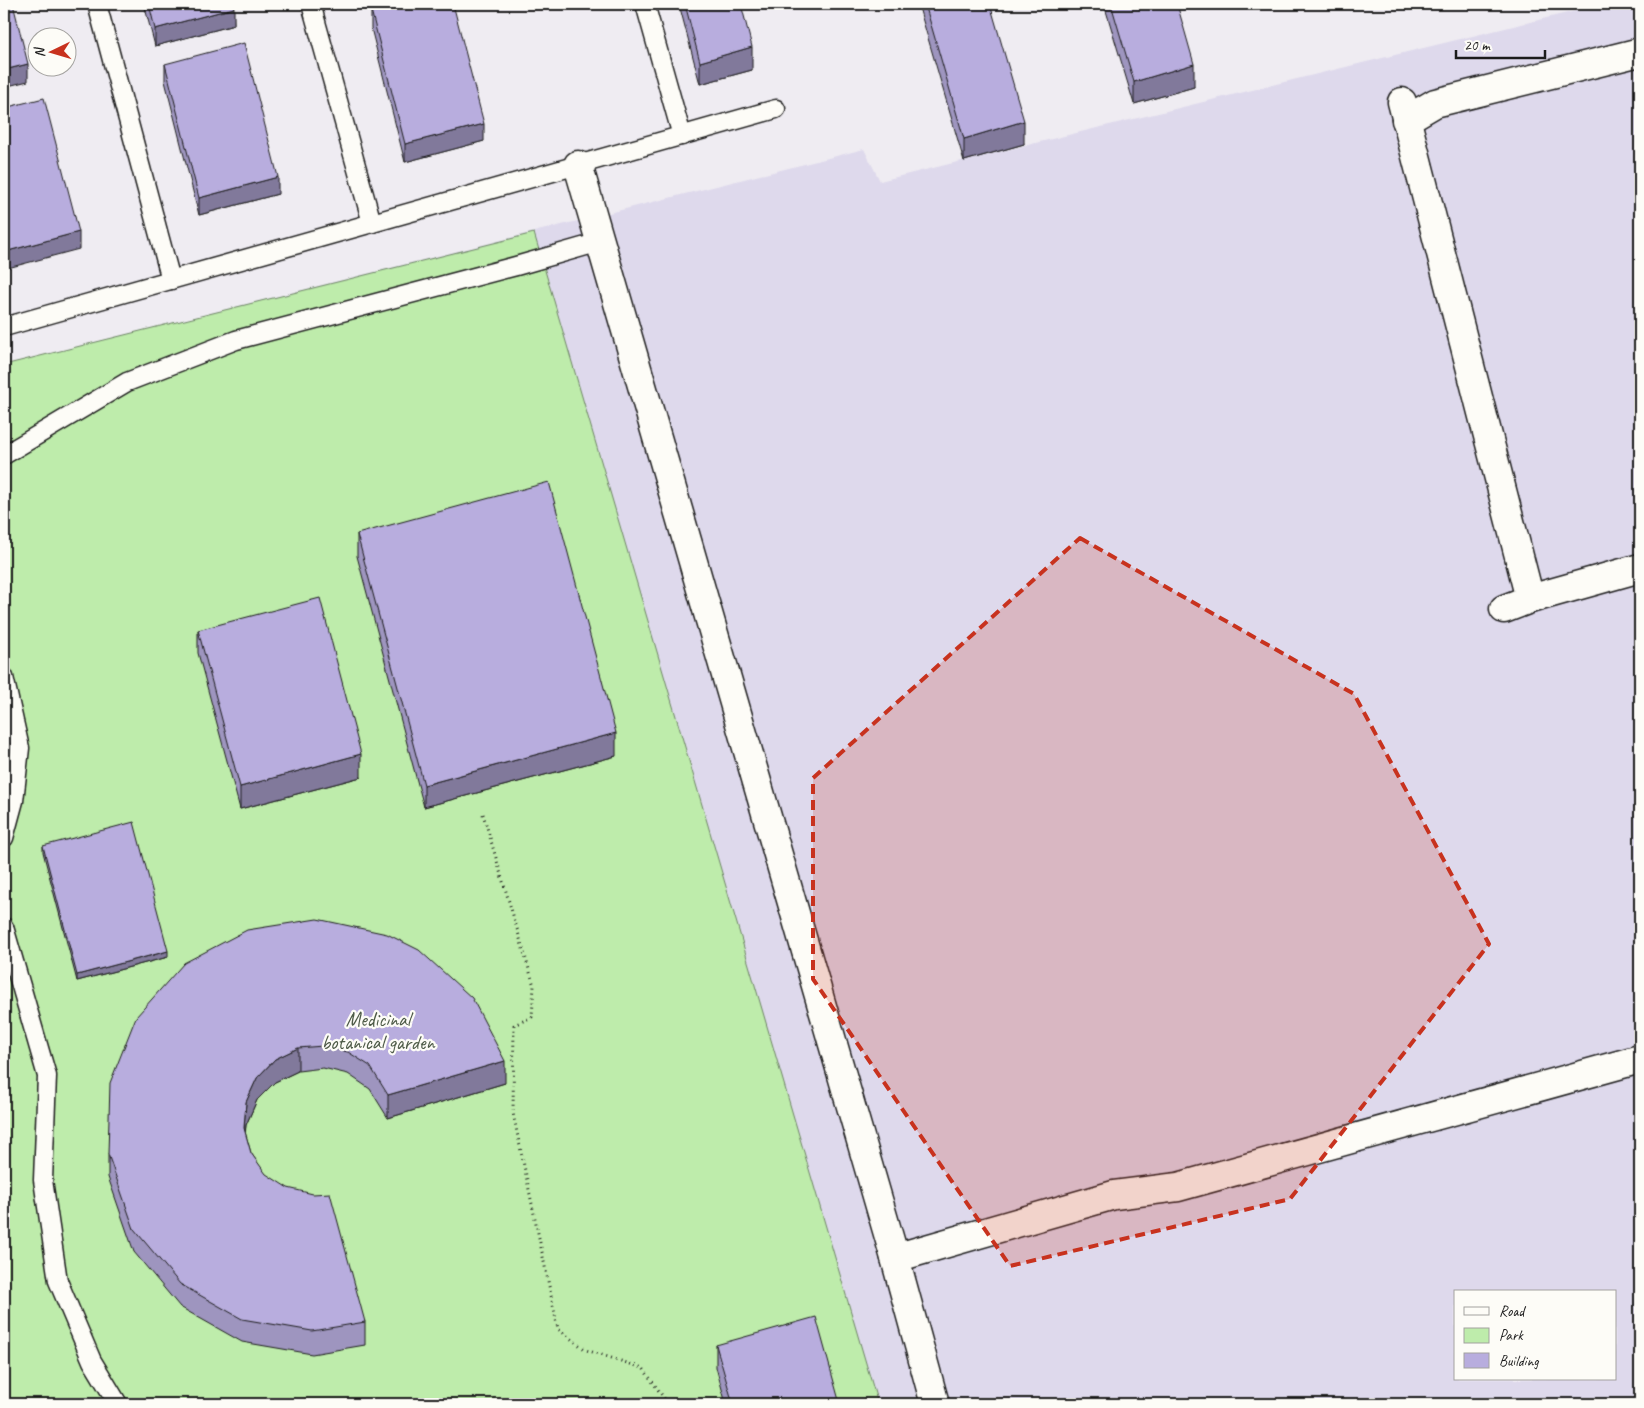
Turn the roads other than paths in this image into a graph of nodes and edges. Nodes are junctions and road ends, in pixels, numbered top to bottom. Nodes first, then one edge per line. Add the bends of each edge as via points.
1 (96, 4) edge
2 (311, 4) edge
3 (646, 4) edge
4 (1640, 52) edge
5 (776, 109) dead end
6 (682, 136) junction
7 (578, 165) junction
8 (372, 222) junction
9 (600, 242) junction
10 (170, 280) junction
11 (4, 327) edge
12 (4, 455) edge
13 (1640, 568) edge
14 (1530, 599) junction
15 (1504, 609) dead end
16 (4, 677) edge
17 (4, 838) edge
18 (4, 927) edge
19 (1640, 1059) edge
20 (895, 1258) junction
21 (118, 1404) edge
22 (935, 1404) edge

1 - 10 lane
2 - 8 lane
3 - 6 lane
4 - 14 street via 1404,111
5 - 6 lane
6 - 7 lane
7 - 8 lane
7 - 9 street
8 - 10 lane
9 - 12 lane via 236,340 127,382
9 - 20 street
10 - 11 lane
13 - 14 street
14 - 15 street
16 - 17 lane via 20,748 14,801
18 - 21 lane via 47,1076 42,1180 58,1281 92,1361
19 - 20 street via 1178,1187 1114,1195
20 - 22 street

